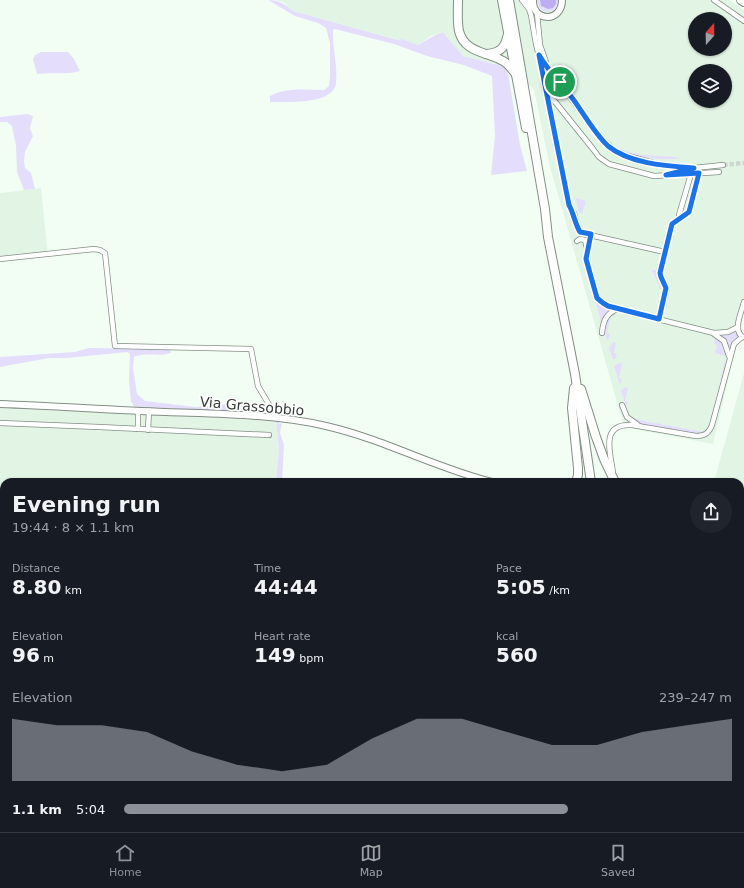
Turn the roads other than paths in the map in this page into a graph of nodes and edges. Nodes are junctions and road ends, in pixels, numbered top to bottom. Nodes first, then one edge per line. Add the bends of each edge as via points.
1 (458, 0) edge
2 (502, 0) edge
3 (509, 0) edge
4 (523, 0) edge
5 (562, 0) edge
6 (714, 0) edge
7 (741, 0) edge
8 (744, 2) edge
9 (533, 3) edge
10 (537, 13) junction
11 (744, 21) edge
12 (507, 32) junction
13 (484, 54) junction
14 (539, 55) junction
15 (515, 73) junction
16 (560, 82) junction
17 (546, 90) junction
18 (723, 165) tunnel mouth
19 (694, 168) junction
20 (719, 172) dead end
21 (699, 173) junction
22 (691, 174) junction
23 (666, 175) junction
24 (680, 219) junction
25 (591, 234) junction
26 (548, 237) junction
27 (577, 241) dead end
28 (587, 250) junction
29 (665, 252) junction
30 (0, 259) edge
31 (744, 302) edge
32 (617, 309) junction
33 (659, 319) junction
34 (738, 326) junction
35 (602, 333) dead end
36 (714, 334) junction
37 (743, 337) edge
38 (729, 358) junction
39 (575, 374) junction
40 (0, 404) edge
41 (622, 406) dead end
42 (138, 411) junction
43 (149, 411) junction
44 (277, 418) junction
45 (0, 423) edge
46 (641, 427) junction
47 (138, 429) junction
48 (148, 430) junction
49 (269, 435) dead end
50 (472, 478) edge
51 (577, 478) edge
52 (591, 478) edge
53 (614, 478) edge
54 (615, 478) edge

1 - 13 highway via 460,36 468,46
2 - 12 highway
3 - 26 highway
4 - 9 street
4 - 14 street via 531,15
5 - 10 street via 562,6 556,14 547,17
6 - 11 street
7 - 8 highway
9 - 10 street
10 - 16 street via 541,52
12 - 13 highway via 501,50
12 - 15 highway
13 - 15 highway via 500,59
14 - 16 street
14 - 17 street
15 - 26 highway
16 - 19 street via 600,137 615,150 657,164
17 - 23 street via 604,161 654,176
17 - 25 street via 569,205 580,232
18 - 19 street
19 - 23 street
20 - 21 street
21 - 22 street
21 - 24 street via 689,212
22 - 23 street
22 - 24 street
24 - 29 street via 672,224
25 - 28 street
25 - 29 street
26 - 39 highway
27 - 28 street via 584,240
28 - 32 street via 586,259 597,298
29 - 33 street via 660,275 666,288
30 - 44 street via 94,249 106,253 115,346 251,349 258,386
31 - 34 street
32 - 33 street
32 - 35 street via 606,317
33 - 36 street
34 - 36 street via 728,332
34 - 37 street via 738,333
36 - 38 street via 724,341
37 - 38 street via 734,344
38 - 46 street via 712,425 706,435 696,436
39 - 51 highway via 572,408
39 - 52 highway
39 - 53 highway via 598,444
40 - 42 street, Via Grassobbio
41 - 46 street via 627,416
42 - 43 street, Via Grassobbio
42 - 47 street
43 - 44 street, Via Grassobbio
43 - 48 street
44 - 50 street, Via Grassobbio via 338,429 368,438
45 - 47 street
46 - 54 street via 625,424 611,432 609,442
47 - 48 street
48 - 49 street

